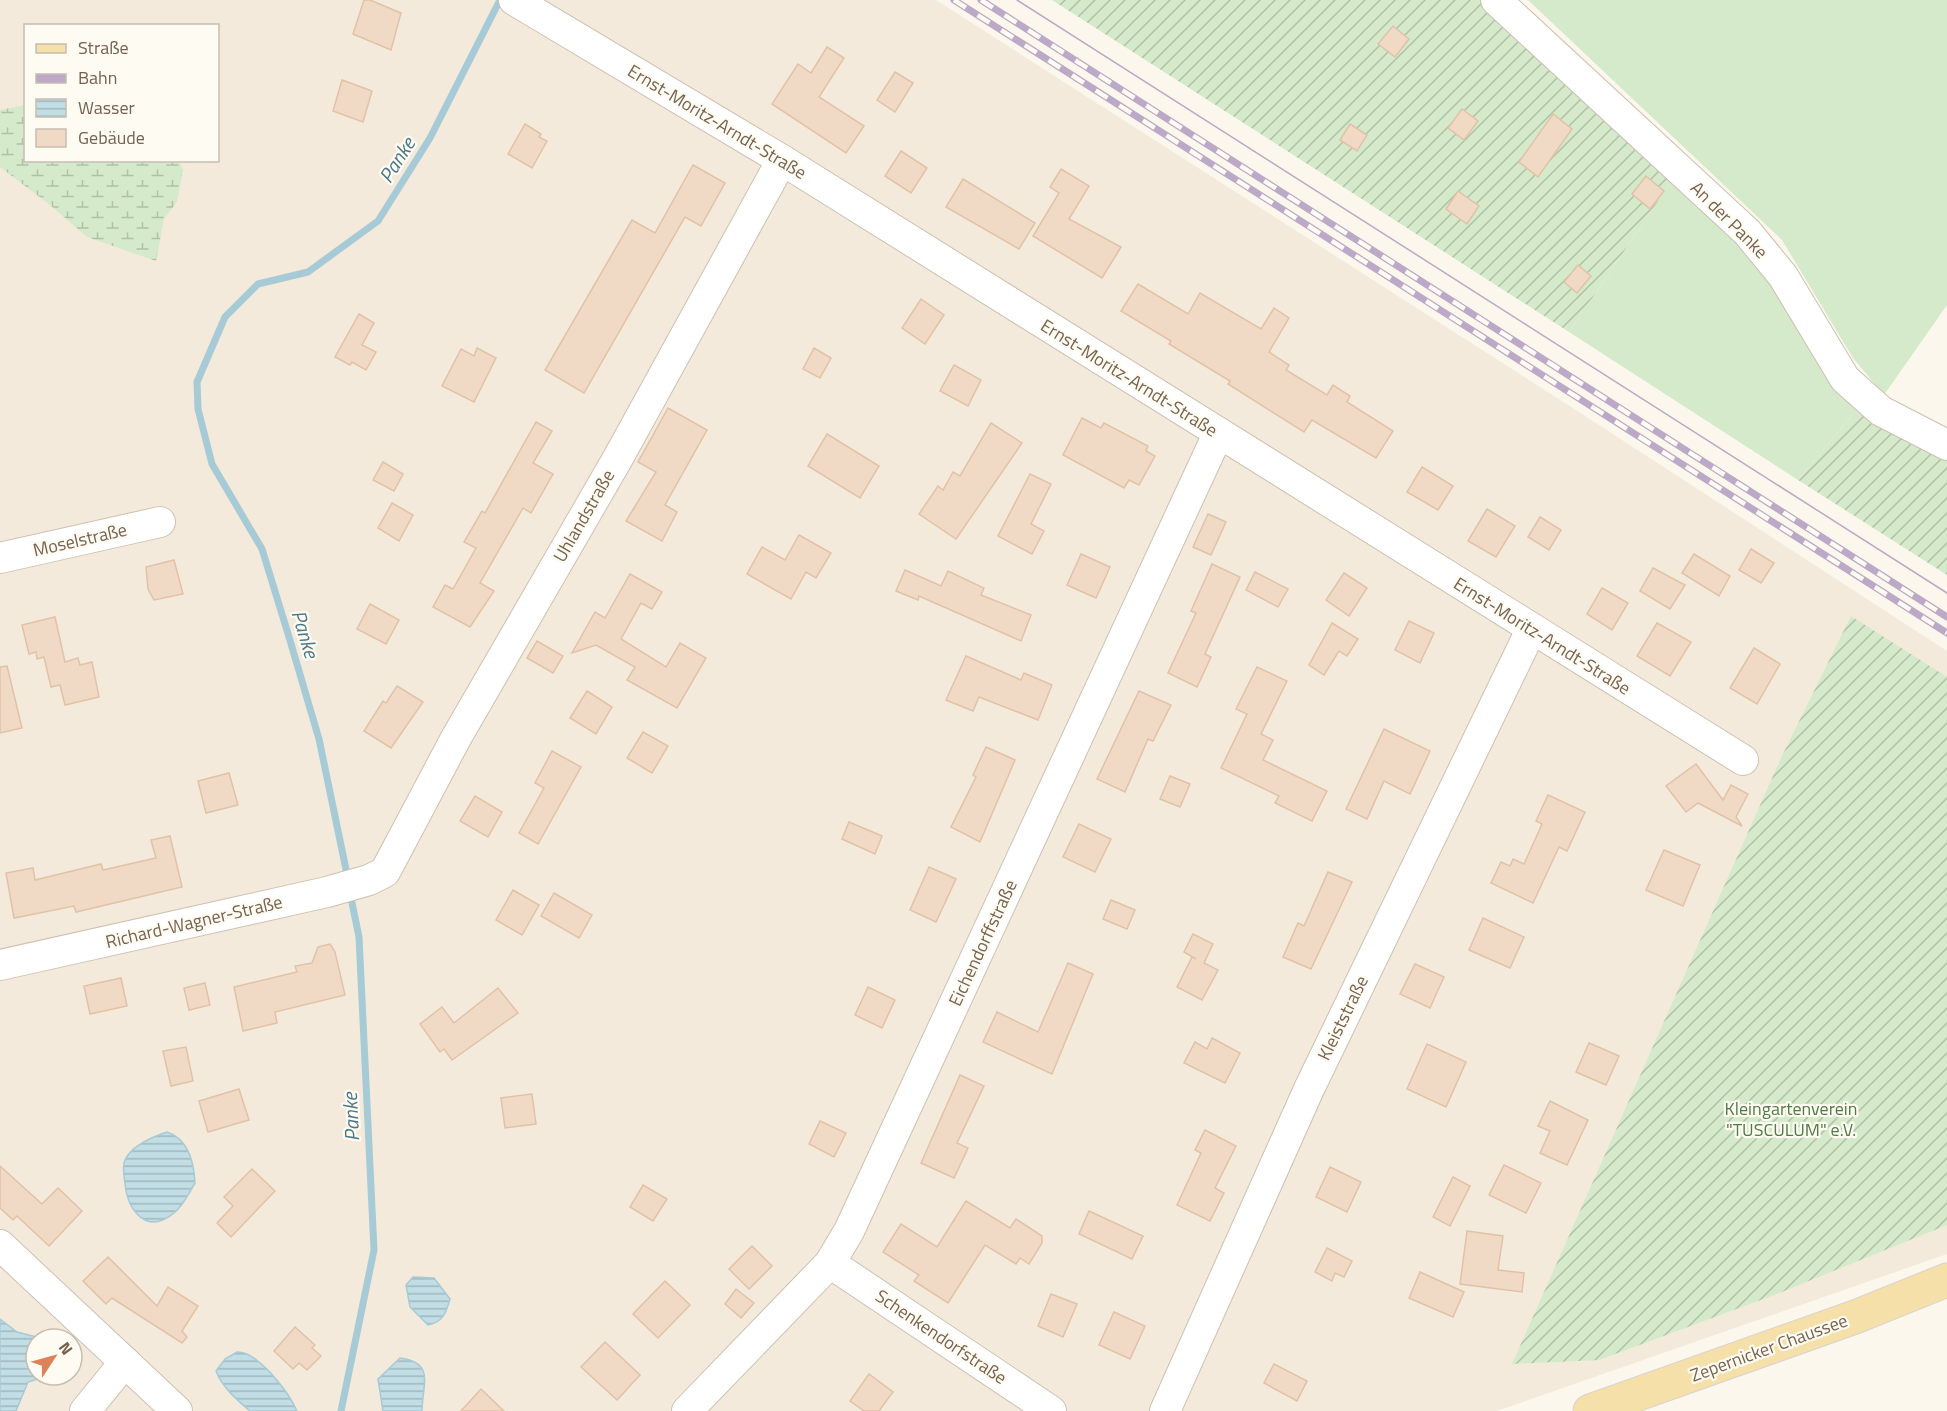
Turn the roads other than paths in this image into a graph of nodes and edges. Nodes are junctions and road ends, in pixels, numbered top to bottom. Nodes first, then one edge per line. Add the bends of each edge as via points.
1 (1496, 0) edge
2 (523, 5) edge
3 (782, 160) junction
4 (1218, 434) junction
5 (1947, 445) edge
6 (160, 522) dead end
7 (0, 558) edge
8 (1531, 630) junction
9 (1743, 760) dead end
10 (377, 876) joint
11 (0, 965) edge
12 (0, 1245) edge
13 (830, 1263) junction
14 (1947, 1280) edge
15 (125, 1362) junction
16 (85, 1411) edge
17 (177, 1411) edge
18 (687, 1411) edge
19 (1051, 1411) edge
20 (1165, 1411) edge
21 (1590, 1411) edge

1 - 5 street, An der Panke via 1747,232 1783,276 1845,379 1881,411
2 - 3 street, Ernst-Moritz-Arndt-Straße
3 - 4 street, Ernst-Moritz-Arndt-Straße
3 - 10 street, Uhlandstraße via 618,458
4 - 8 street, Ernst-Moritz-Arndt-Straße
4 - 13 street, Eichendorffstraße via 854,1220
6 - 7 street, Moselstraße
8 - 9 street, Ernst-Moritz-Arndt-Straße
8 - 20 street, Kleiststraße via 1309,1089
10 - 11 street, Richard-Wagner-Straße via 327,892
12 - 15 street
13 - 18 street, Eichendorffstraße
13 - 19 street, Schenkendorfstraße
14 - 21 main road, Zepernicker Chaussee via 1855,1317
15 - 16 street
15 - 17 street

